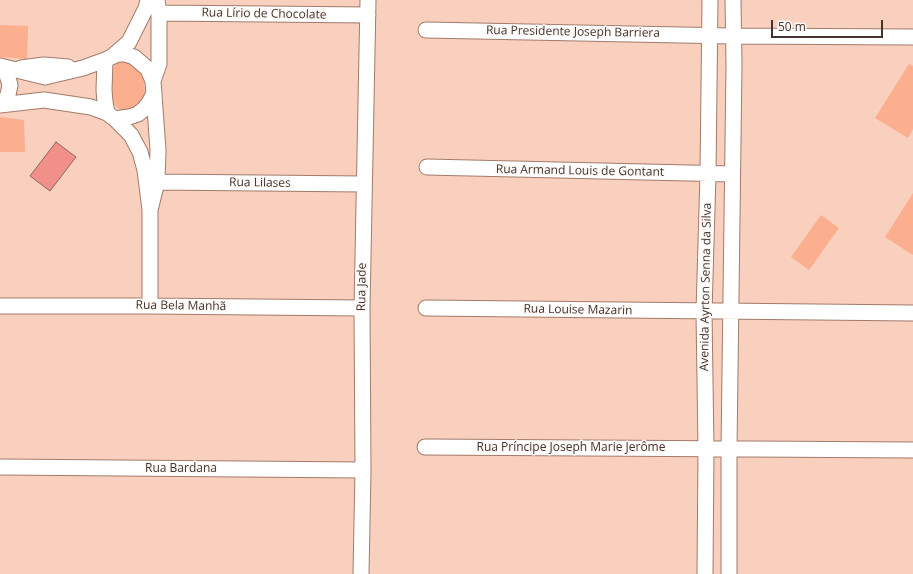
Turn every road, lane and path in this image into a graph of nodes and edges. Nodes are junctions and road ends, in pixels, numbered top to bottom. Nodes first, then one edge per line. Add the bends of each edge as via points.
1 (148, 0) edge
2 (368, 0) edge
3 (710, 0) edge
4 (733, 0) edge
5 (158, 6) edge
6 (368, 15) junction
7 (426, 30) dead end
8 (721, 35) junction
9 (913, 37) edge
10 (109, 58) junction
11 (4, 67) edge
12 (153, 87) junction
13 (7, 104) edge
14 (111, 116) junction
15 (427, 167) dead end
16 (708, 174) junction
17 (732, 174) junction
18 (156, 182) junction
19 (363, 184) junction
20 (150, 210) junction
21 (0, 306) edge
22 (150, 306) junction
23 (362, 308) junction
24 (426, 308) dead end
25 (704, 312) junction
26 (730, 312) junction
27 (913, 313) edge
28 (425, 447) dead end
29 (717, 449) junction
30 (913, 450) edge
31 (0, 467) edge
32 (363, 470) junction
33 (362, 574) edge
34 (705, 574) edge
35 (729, 574) edge

1 - 10 street via 129,42
2 - 6 street, Rua Jade
3 - 8 street, Avenida Ayrton Senna da Silva
4 - 8 street, Avenida Ayrton Senna da Silva
5 - 6 street, Rua Lírio de Chocolate
5 - 12 street via 159,64
6 - 19 street, Rua Jade
7 - 8 street, Rua Presidente Joseph Barriera
8 - 9 street, Rua Presidente Joseph Barriera
8 - 16 street, Avenida Ayrton Senna da Silva
8 - 17 street, Avenida Ayrton Senna da Silva via 734,65
10 - 11 street via 83,68 44,65
10 - 12 street via 124,54 134,57 148,69
10 - 14 street via 104,90
11 - 13 street via 10,85
12 - 14 street via 144,109 138,114 129,117
12 - 18 street via 158,150
13 - 14 street via 44,100 91,107
14 - 20 street via 131,135 140,152
15 - 16 street, Rua Armand Louis de Gontant
16 - 17 street, Rua Armand Louis de Gontant
16 - 25 street, Avenida Ayrton Senna da Silva
17 - 26 street, Avenida Ayrton Senna da Silva
18 - 19 street, Rua Lilases
18 - 20 street
19 - 23 street, Rua Jade
20 - 22 street
21 - 22 street, Rua Bela Manhã
22 - 23 street, Rua Bela Manhã
23 - 32 street, Rua Jade
24 - 25 street, Rua Louise Mazarin
25 - 26 street, Rua Louise Mazarin
25 - 29 street, Avenida Ayrton Senna da Silva
26 - 27 street, Rua Louise Mazarin
26 - 29 street, Avenida Ayrton Senna da Silva
28 - 29 street, Rua Príncipe Joseph Marie Jerôme
29 - 30 street, Rua Príncipe Joseph Marie Jerôme
29 - 34 street, Avenida Ayrton Senna da Silva
29 - 35 street, Avenida Ayrton Senna da Silva
31 - 32 street, Rua Bardana
32 - 33 street, Rua Jade

